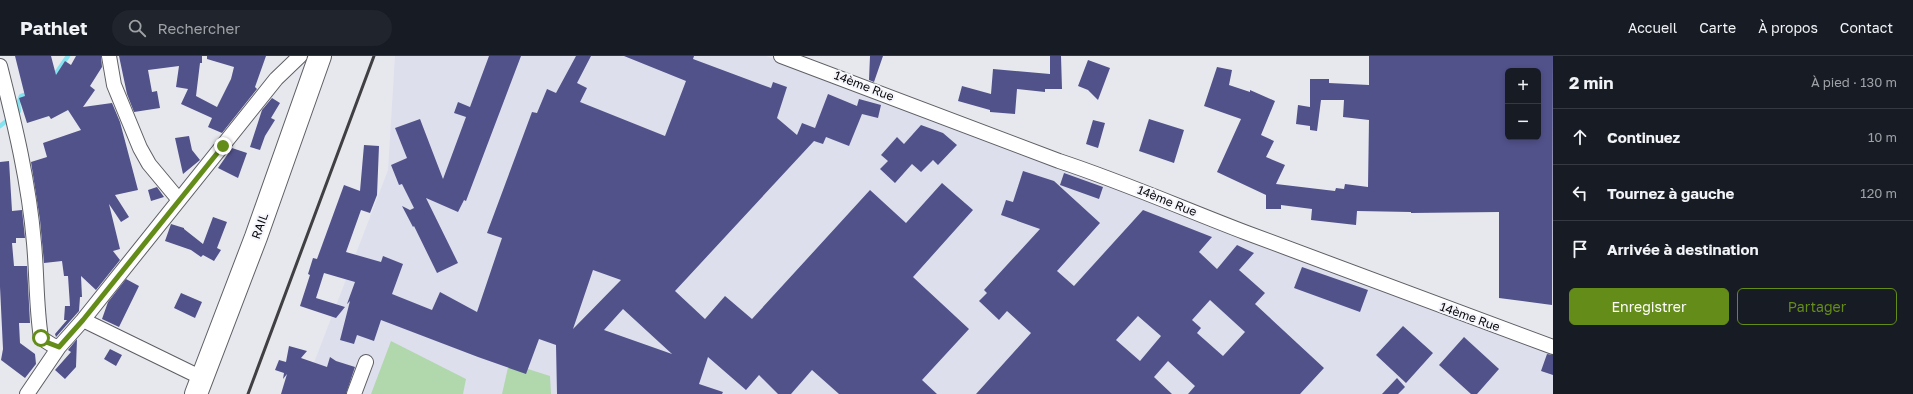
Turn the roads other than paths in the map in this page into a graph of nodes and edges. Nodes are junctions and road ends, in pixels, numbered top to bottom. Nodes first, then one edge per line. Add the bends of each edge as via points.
1 (109, 56) edge
2 (300, 56) edge
3 (320, 56) edge
4 (781, 56) edge
5 (0, 66) edge
6 (179, 200) junction
7 (83, 320) junction
8 (59, 347) junction
9 (1553, 347) edge
10 (366, 362) dead end
11 (199, 386) edge
12 (27, 394) edge
13 (354, 394) edge

1 - 6 street via 114,86 140,148 149,164
2 - 6 street via 276,79
3 - 11 main road, RAIL via 259,229
4 - 9 street, 14ème Rue via 1059,161 1100,174 1395,290
5 - 8 street via 25,174 34,243 37,313 41,338
6 - 7 street
7 - 8 street
7 - 11 street
8 - 12 street
10 - 13 street

